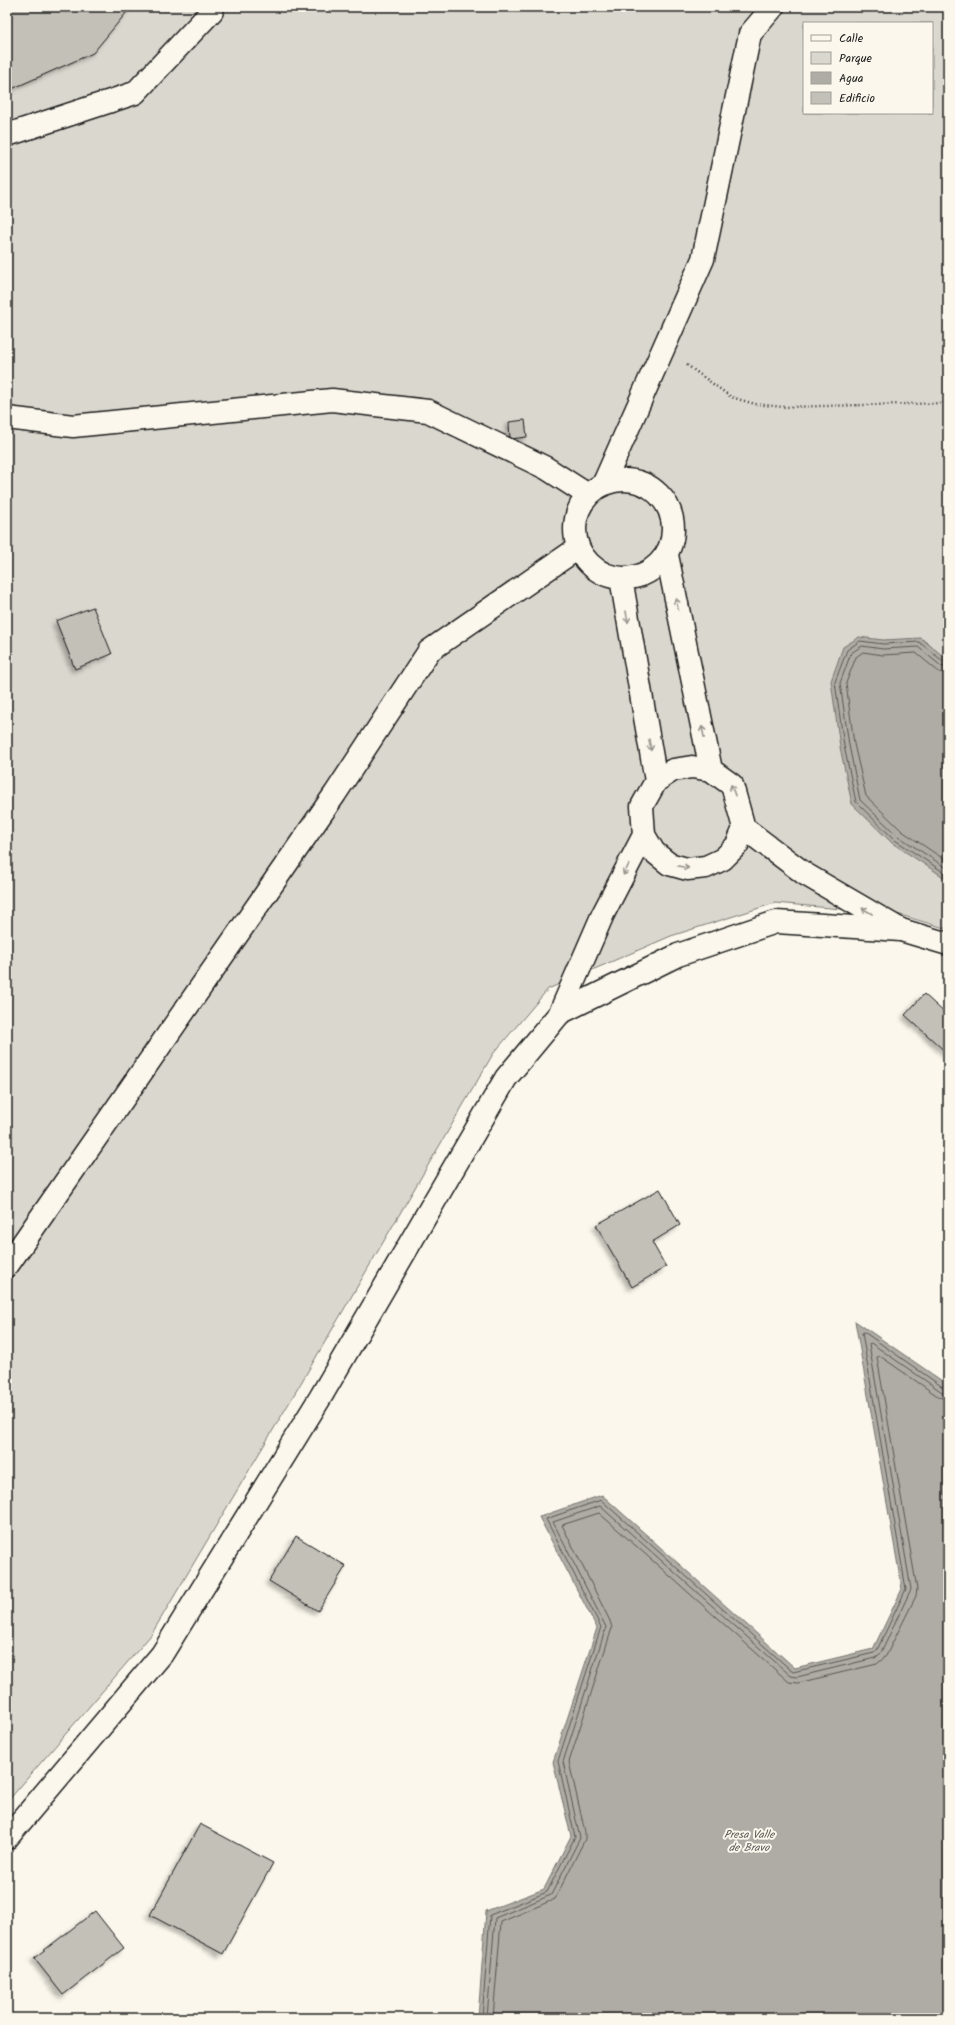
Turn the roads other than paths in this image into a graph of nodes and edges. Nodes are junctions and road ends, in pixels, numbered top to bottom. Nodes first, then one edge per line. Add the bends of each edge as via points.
1 (213, 7) edge
2 (773, 7) edge
3 (7, 135) edge
4 (7, 418) edge
5 (595, 490) junction
6 (578, 548) junction
7 (667, 555) junction
8 (621, 578) junction
9 (711, 770) junction
10 (656, 781) junction
11 (744, 828) junction
12 (644, 835) junction
13 (901, 930) junction
14 (948, 944) edge
15 (560, 1013) junction
16 (7, 1266) edge
17 (7, 1838) edge

1 - 3 street via 135,93
2 - 5 street via 750,34 703,259 664,348
4 - 5 street via 73,426 332,400 428,411
5 - 6 street via 578,512 575,530
5 - 7 street via 624,480 644,484 661,496 672,514 673,521 674,535
6 - 8 street via 588,563 603,574
6 - 16 street via 429,651 336,794
7 - 8 street via 649,571 638,576
9 -> 7 street
8 -> 10 street
9 - 10 street via 692,767 673,770
11 -> 9 street via 732,785
10 - 12 street via 642,806
12 -> 11 street via 654,852 669,864 687,869 706,867 723,859 736,844
13 -> 11 street via 805,874
12 -> 15 street via 603,914
13 - 14 street
13 - 15 street via 776,922 678,955
15 - 17 street via 506,1078 320,1398 162,1654

